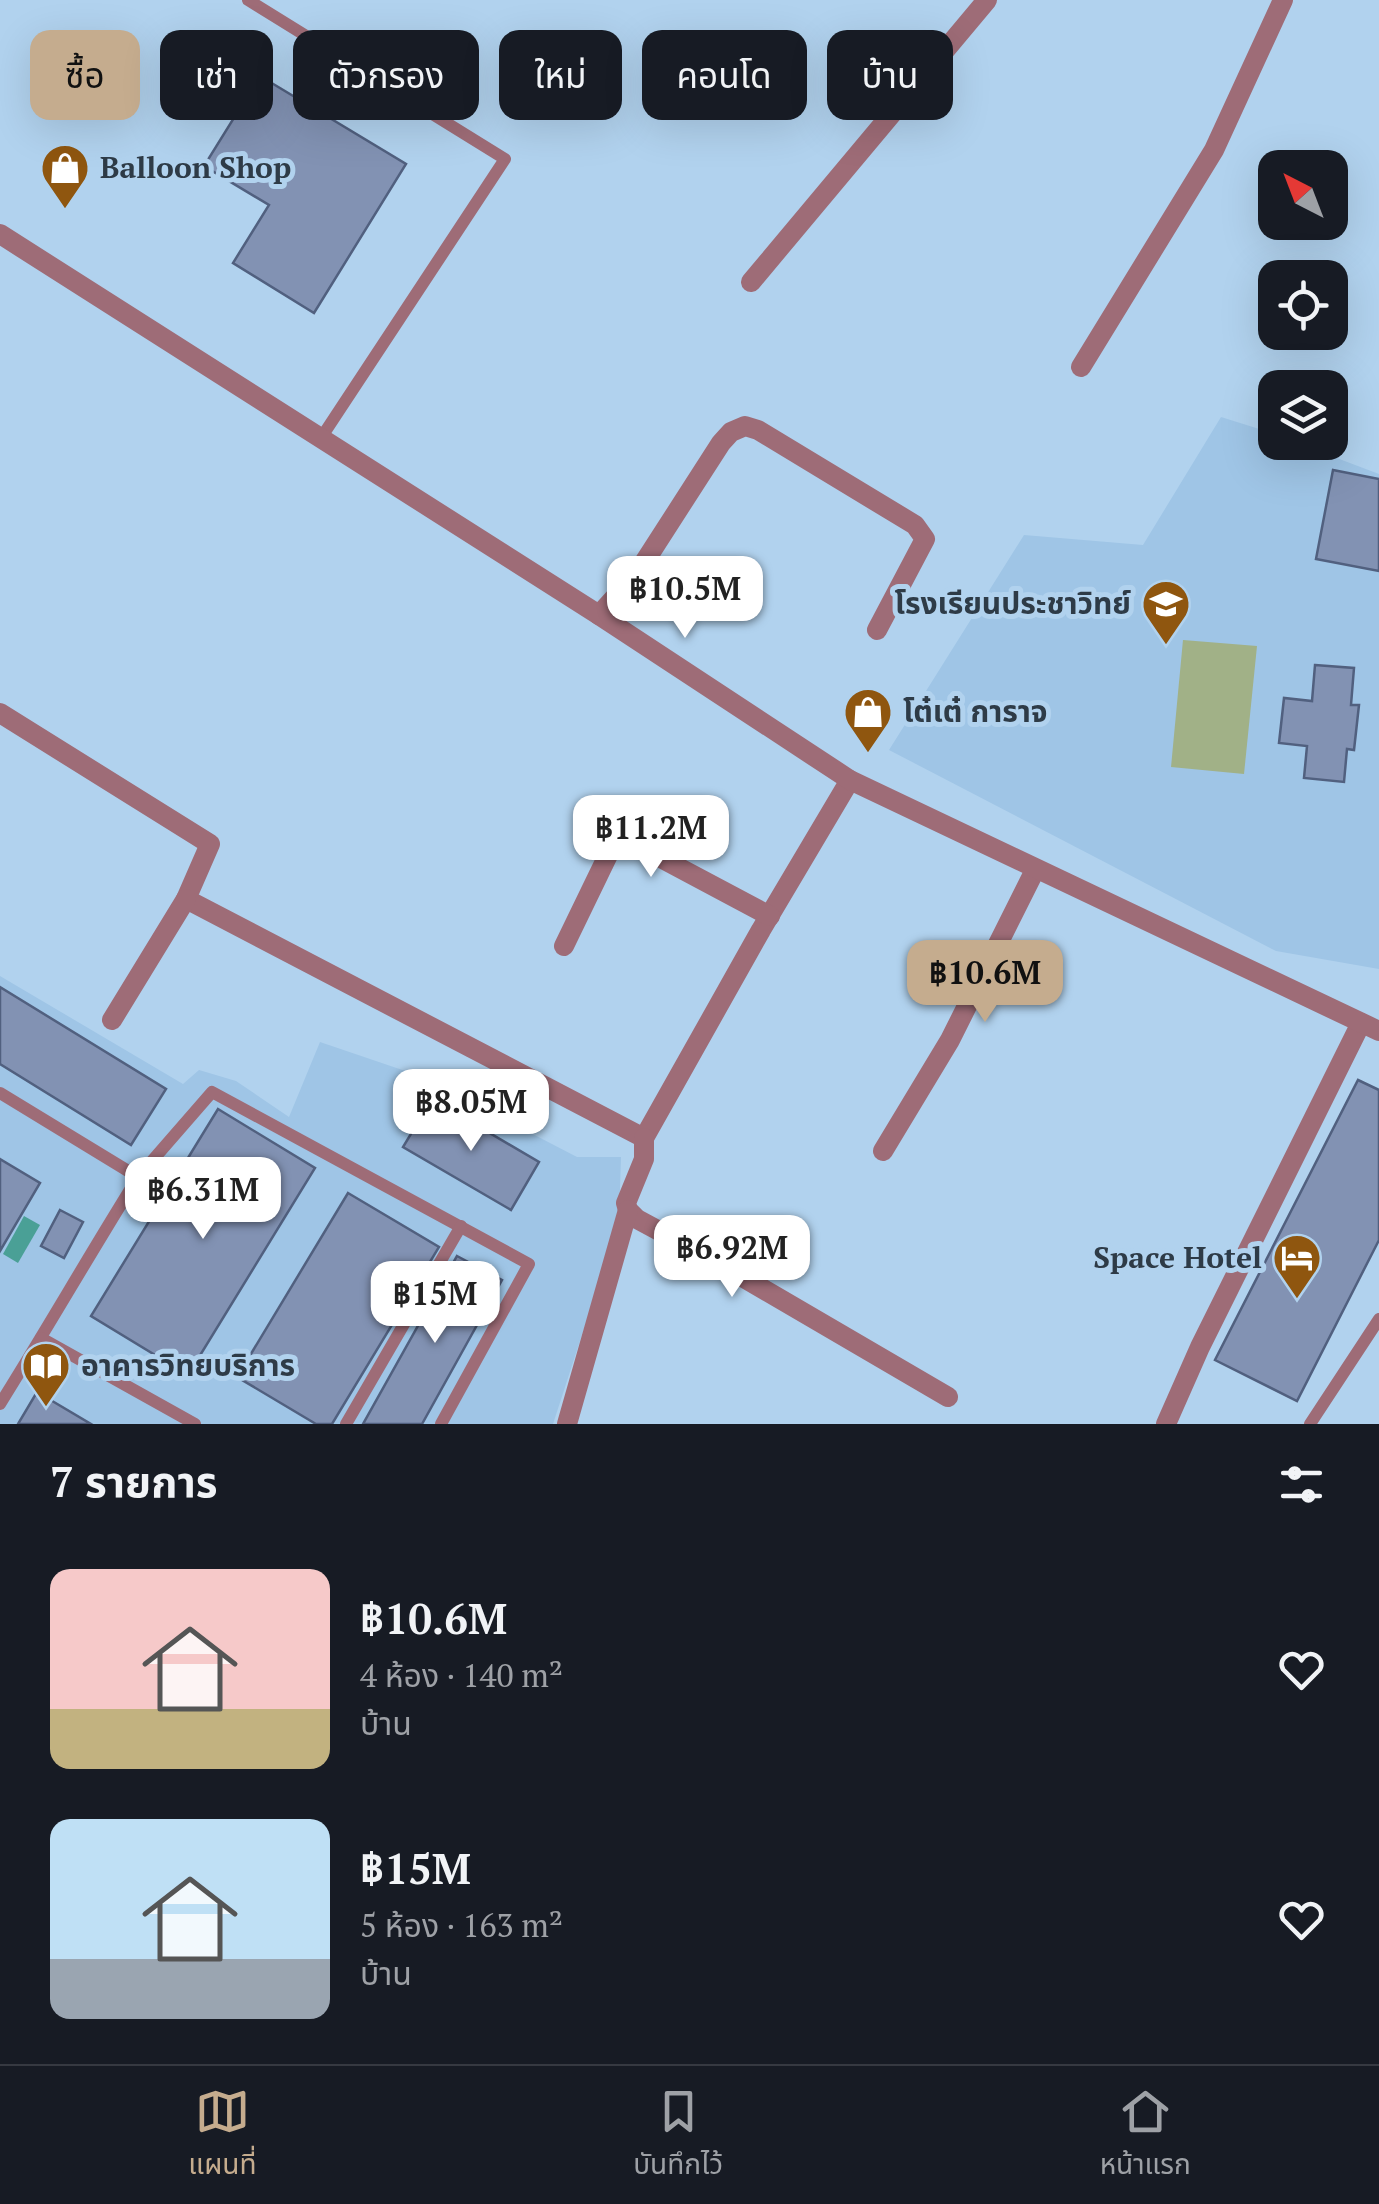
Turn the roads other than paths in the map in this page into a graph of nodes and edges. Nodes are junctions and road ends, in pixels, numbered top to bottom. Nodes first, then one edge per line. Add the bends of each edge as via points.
1 (248, 0) edge
2 (987, 0) edge
3 (1282, 0) edge
4 (0, 234) edge
5 (750, 282) dead end
6 (1081, 367) dead end
7 (321, 438) junction
8 (599, 615) junction
9 (877, 630) dead end
10 (0, 712) edge
11 (850, 780) junction
12 (1036, 870) junction
13 (186, 899) junction
14 (770, 916) junction
15 (564, 946) dead end
16 (112, 1020) dead end
17 (1370, 1027) edge
18 (0, 1093) edge
19 (644, 1138) junction
20 (883, 1151) dead end
21 (138, 1177) junction
22 (628, 1210) junction
23 (461, 1226) junction
24 (1379, 1318) edge
25 (41, 1338) junction
26 (948, 1397) dead end
27 (0, 1404) edge
28 (195, 1424) edge
29 (346, 1424) edge
30 (441, 1424) edge
31 (567, 1424) edge
32 (1166, 1424) edge
33 (1310, 1424) edge

1 - 7 lane via 506,159
2 - 5 street
3 - 6 street via 1214,150
4 - 7 street
7 - 8 street
8 - 9 street via 638,572 721,443 744,426 824,468 915,525 926,539
8 - 11 street
10 - 13 street via 210,844
11 - 12 street
11 - 14 street
12 - 17 street
12 - 20 street via 950,1040
13 - 16 street
13 - 19 street
14 - 15 street via 627,840 610,851
14 - 19 street
17 - 32 street
18 - 21 lane
19 - 22 street
21 - 23 lane via 212,1092
21 - 25 lane
22 - 26 street
22 - 31 street
23 - 29 lane
23 - 30 lane via 529,1264
24 - 33 lane
25 - 27 lane
25 - 28 lane

